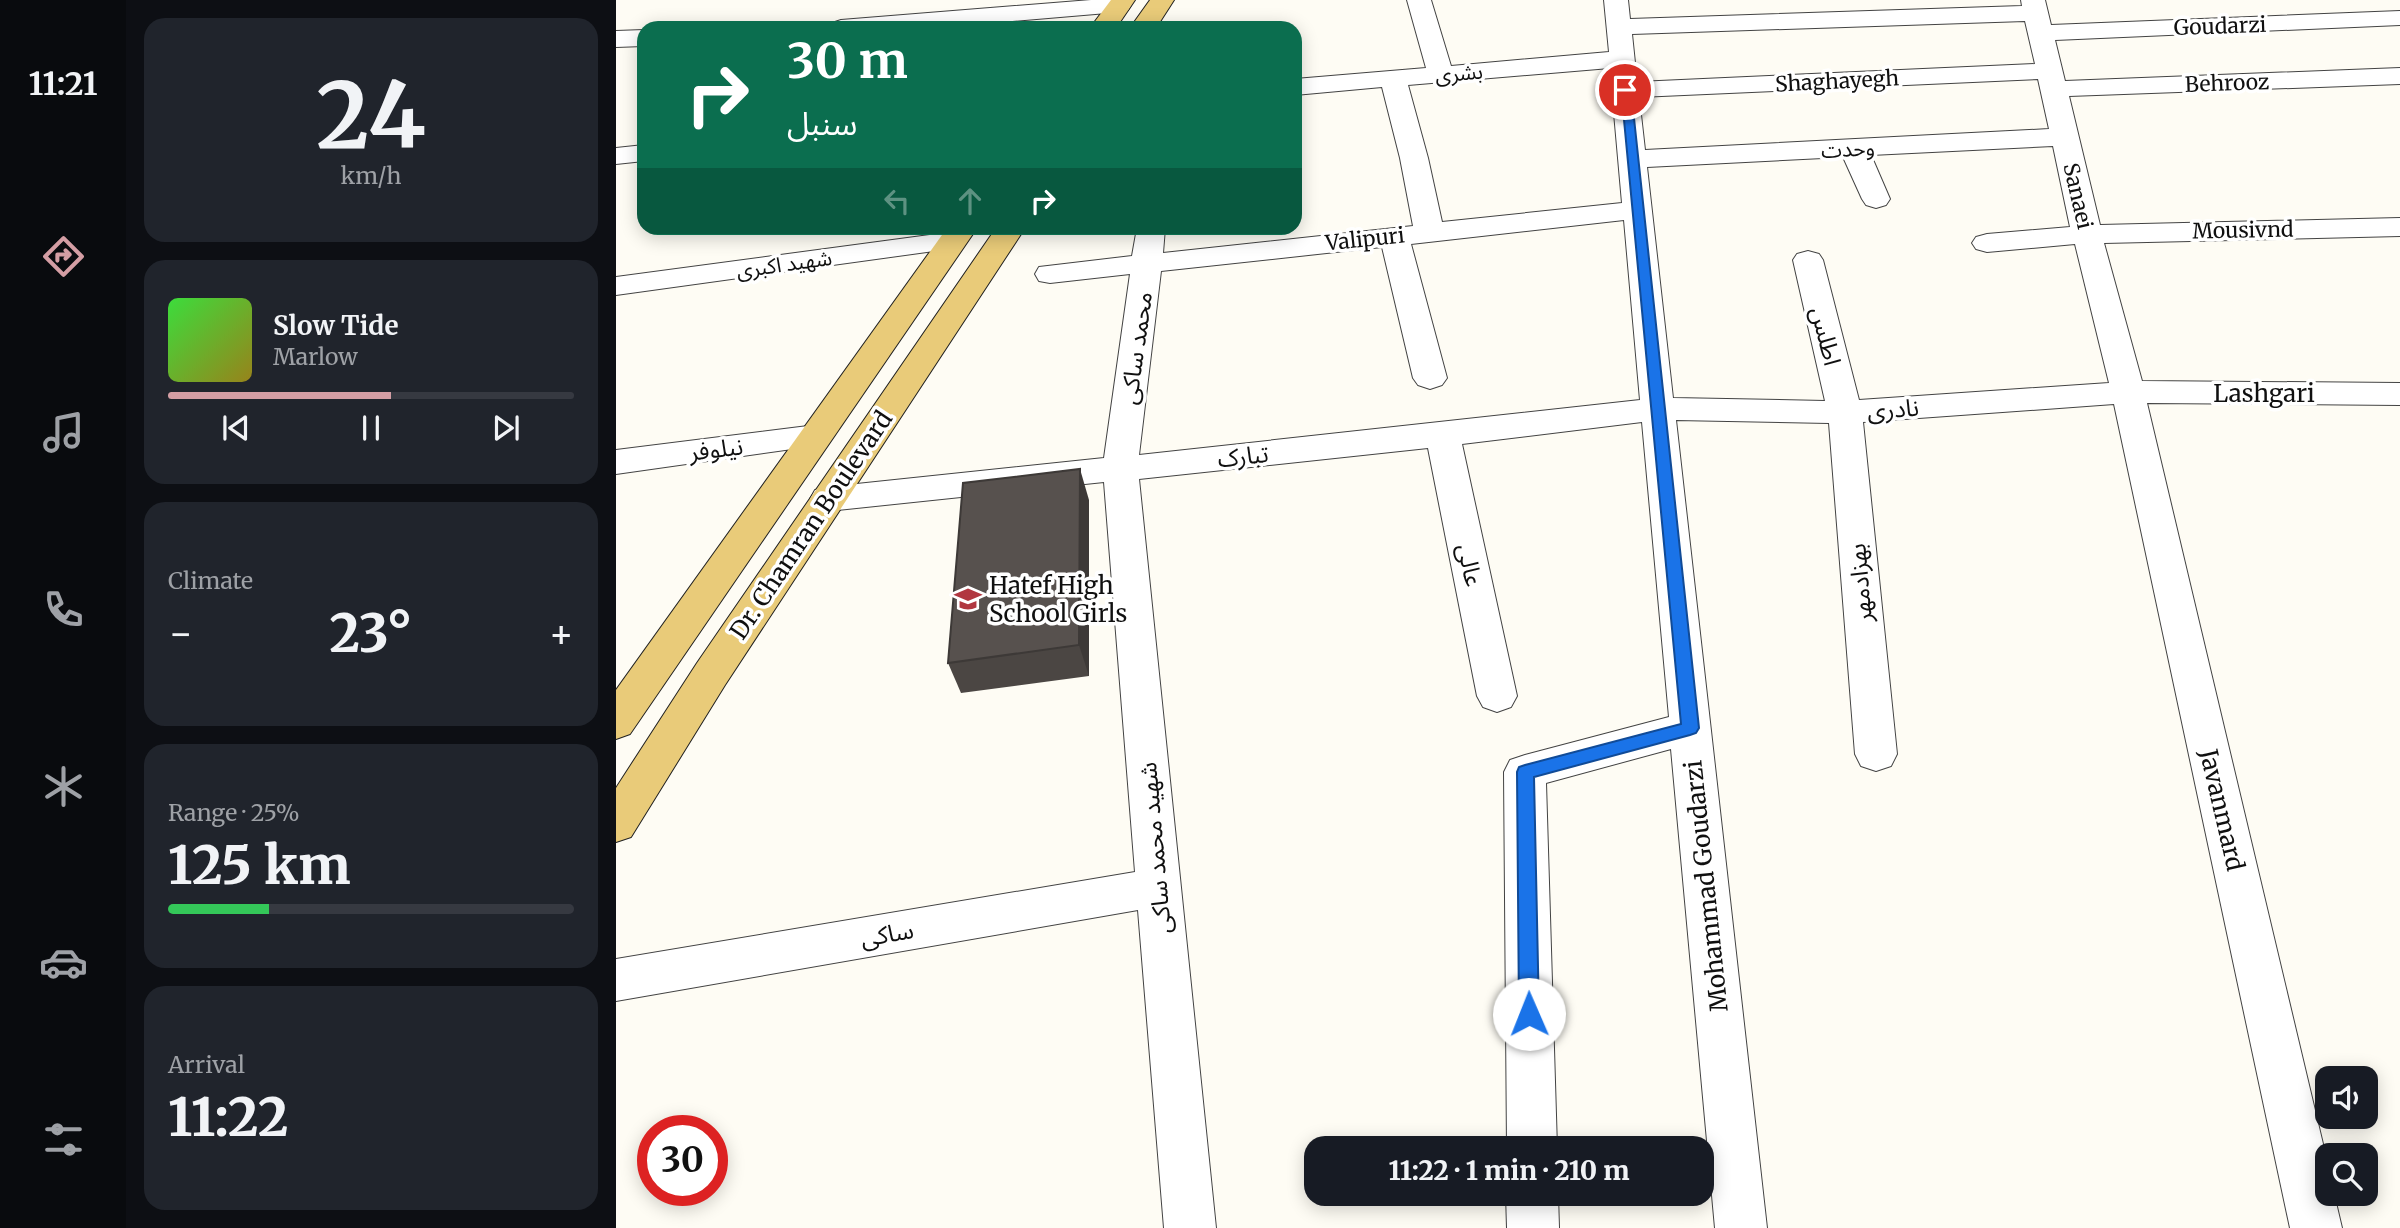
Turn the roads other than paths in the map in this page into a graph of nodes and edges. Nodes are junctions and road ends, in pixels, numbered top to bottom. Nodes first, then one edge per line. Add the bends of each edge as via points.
1 (1161, 0) edge
2 (1419, 0) edge
3 (1121, 3) edge
4 (2036, 15) edge
5 (2400, 18) edge
6 (919, 21) edge
7 (1108, 21) edge
8 (1148, 21) edge
9 (2338, 37) junction
10 (637, 38) edge
11 (616, 39) edge
12 (1621, 44) edge
13 (1441, 74) junction
14 (2388, 77) edge
15 (1393, 79) junction
16 (2051, 80) junction
17 (1302, 86) edge
18 (2400, 104) edge
19 (2064, 137) junction
20 (1854, 149) junction
21 (637, 154) edge
22 (616, 156) edge
23 (1632, 159) junction
24 (1876, 199) dead end
25 (1637, 210) junction
26 (2400, 227) edge
27 (1429, 233) junction
28 (2087, 234) junction
29 (950, 235) edge
30 (956, 235) edge
31 (1005, 235) edge
32 (1150, 235) edge
33 (1394, 236) junction
34 (1987, 243) dead end
35 (1808, 260) dead end
36 (1147, 263) junction
37 (1050, 274) dead end
38 (616, 286) edge
39 (1430, 378) dead end
40 (2128, 392) junction
41 (2400, 394) edge
42 (1658, 409) junction
43 (1845, 412) junction
44 (1443, 435) junction
45 (816, 436) junction
46 (616, 462) edge
47 (1120, 468) junction
48 (828, 499) junction
49 (1497, 696) dead end
50 (616, 723) edge
51 (1690, 728) junction
52 (1876, 754) dead end
53 (616, 824) edge
54 (1159, 887) junction
55 (616, 980) edge
56 (1532, 1136) edge
57 (1532, 1206) edge
58 (1190, 1228) edge
59 (1533, 1228) edge
60 (1741, 1228) edge
61 (2316, 1228) edge

1 - 8 main road
2 - 13 street
3 - 6 street
3 - 7 main road
4 - 9 street, Goudarzi
4 - 12 street, Goudarzi
4 - 16 street, Sanaei
5 - 9 street, Goudarzi
9 - 14 street
10 - 11 street
12 - 13 street, بشری
12 - 16 street, Shaghayegh
12 - 23 street, Mohammad Goudarzi
13 - 15 street, بشری
14 - 16 street, Behrooz
14 - 18 street
15 - 17 street, بشری
15 - 27 street
16 - 19 street, Sanaei
19 - 20 street, وحدت
19 - 28 street, Sanaei
20 - 23 street, وحدت
20 - 24 street
21 - 22 street
23 - 25 street, Mohammad Goudarzi
25 - 27 street, Valipuri
25 - 42 street, Mohammad Goudarzi
26 - 28 street, Mousivnd
27 - 33 street, Valipuri
28 - 34 street, Mousivnd
28 - 40 street, Sanaei
29 - 38 street, شهید اکبری
30 - 45 main road, Dr. Chamran Boulevard
31 - 48 main road, Dr. Chamran Boulevard
32 - 36 street, محمد ساکی
33 - 36 street, Valipuri
33 - 39 street
35 - 43 street, اطلس
36 - 37 street, Valipuri
36 - 47 street, محمد ساکی
40 - 41 street, Lashgari
40 - 43 street, نادری
40 - 61 street, Javanmard
42 - 43 street, نادری
42 - 44 street, تبارک
42 - 51 street, Mohammad Goudarzi
43 - 52 street, بهزادمهر
44 - 47 street, تبارک
44 - 49 street, عالی
45 - 46 street, نیلوفر
45 - 50 main road, Dr. Chamran Boulevard
47 - 48 street, تبارک
47 - 54 street, شهید محمد ساکی
48 - 53 main road, Dr. Chamran Boulevard
51 - 56 street via 1525,772
51 - 60 street, Mohammad Goudarzi
54 - 55 street, ساکی
54 - 58 street, شهید محمد ساکی
57 - 59 street

